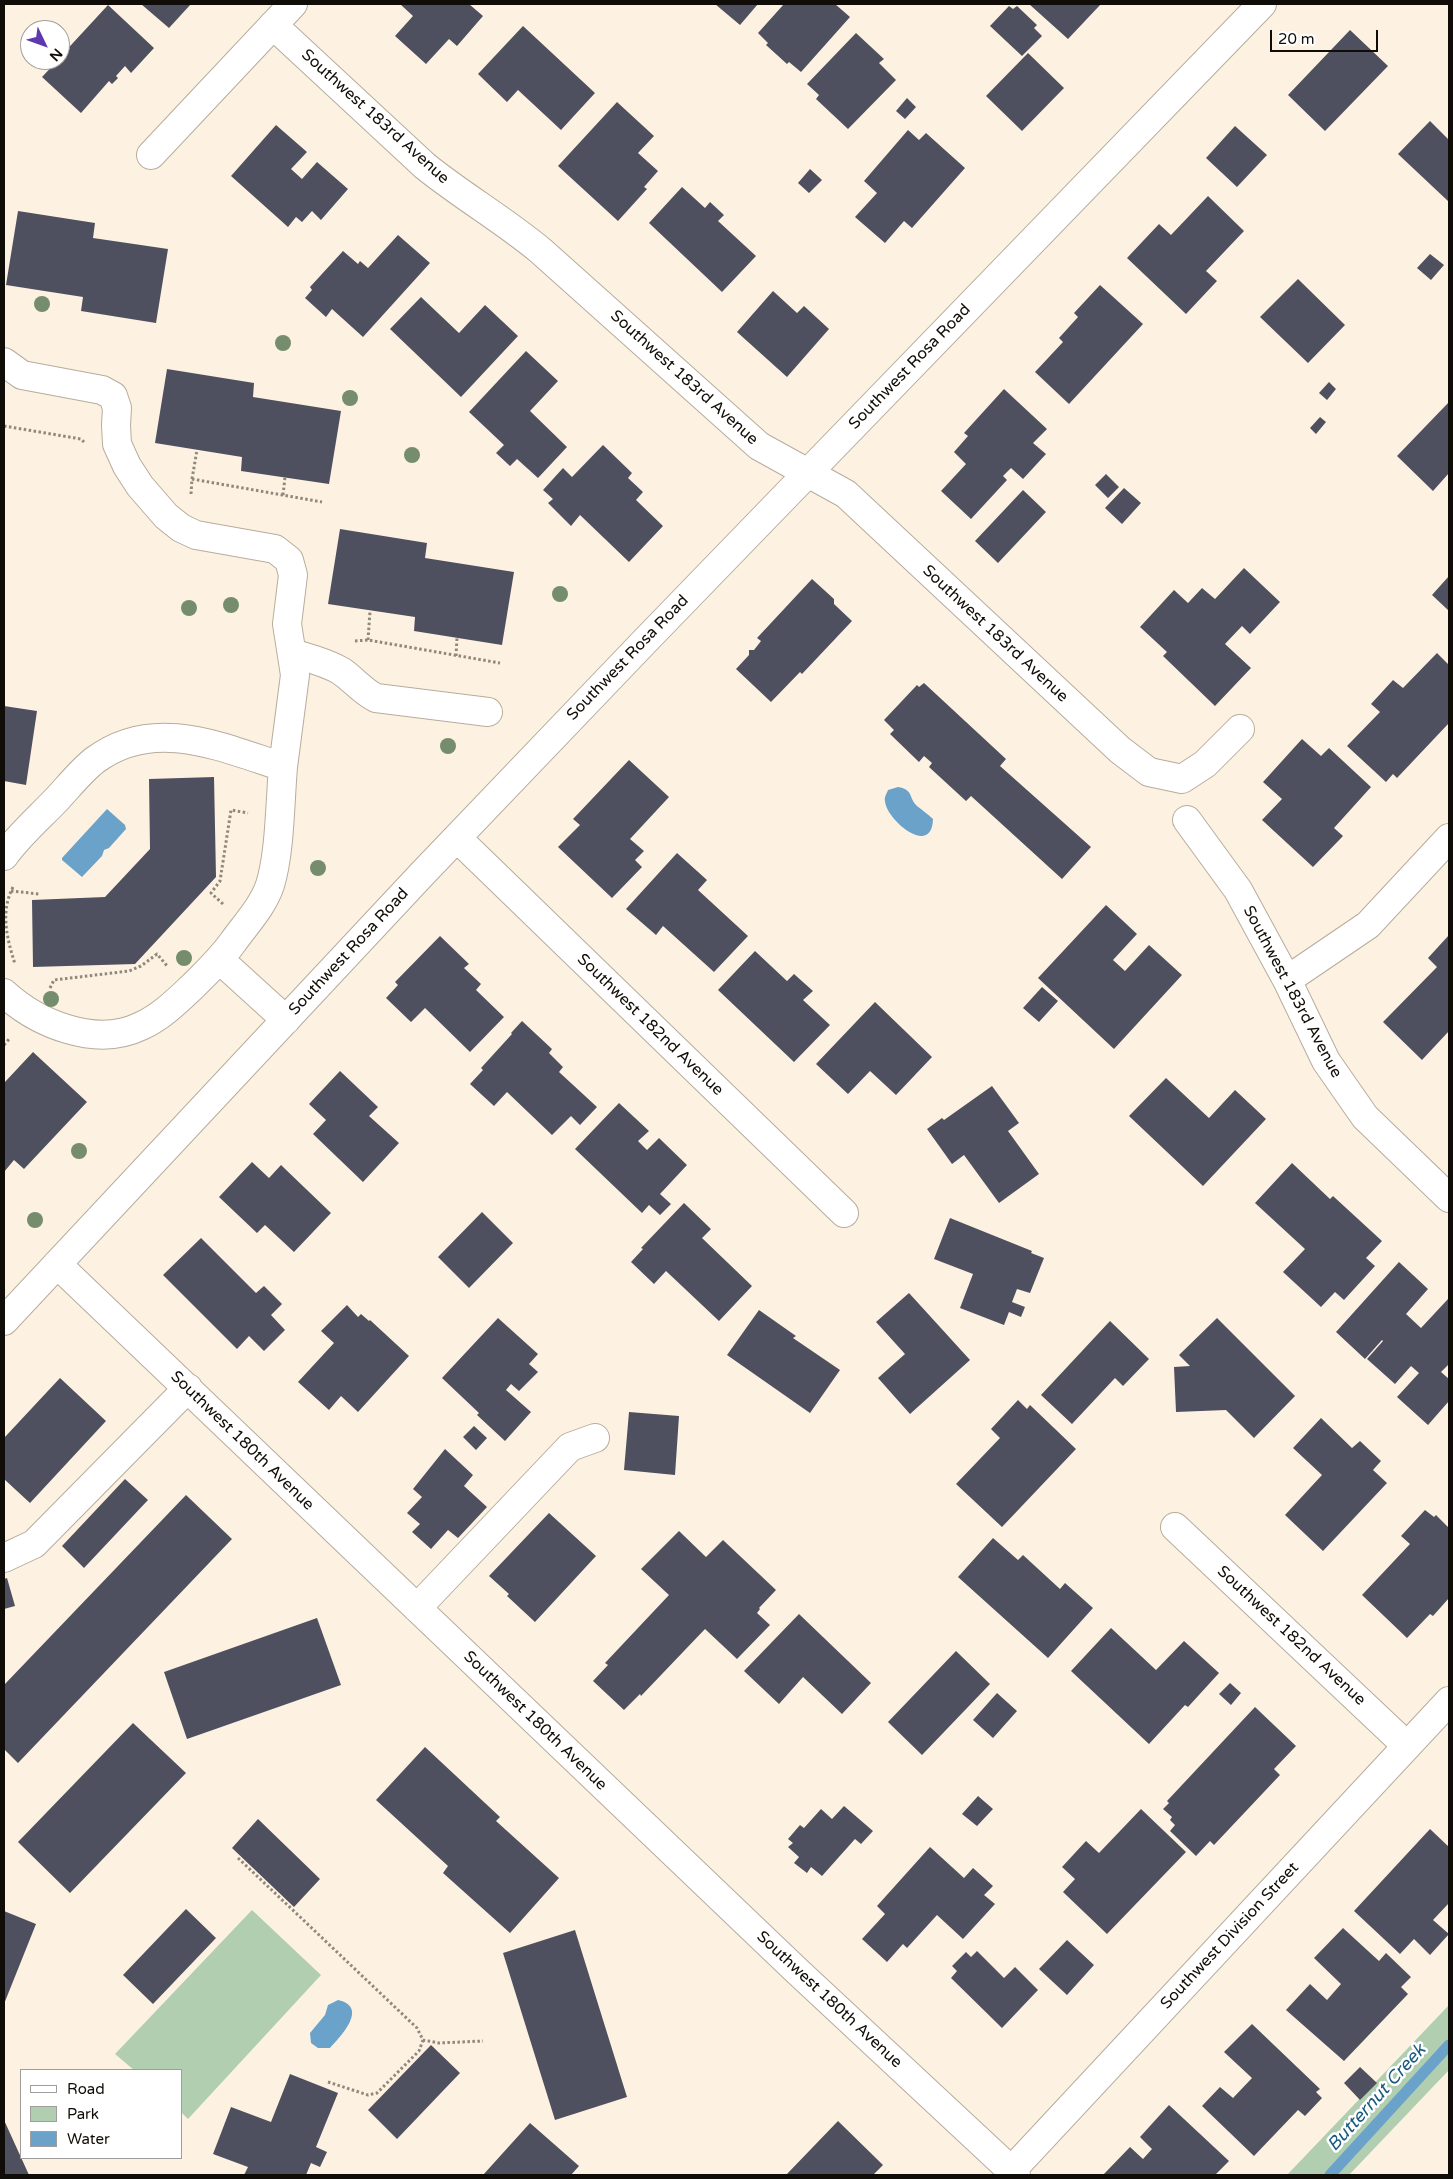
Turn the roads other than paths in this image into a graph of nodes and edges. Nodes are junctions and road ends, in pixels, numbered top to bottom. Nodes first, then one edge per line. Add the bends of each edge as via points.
1 (293, 4) edge
2 (1262, 4) edge
3 (273, 25) junction
4 (151, 155) dead end
5 (4, 362) edge
6 (806, 472) junction
7 (292, 653) junction
8 (488, 712) dead end
9 (1240, 729) dead end
10 (283, 767) junction
11 (1187, 820) dead end
12 (457, 838) junction
13 (1449, 838) edge
14 (4, 856) edge
15 (220, 960) junction
16 (1288, 980) junction
17 (4, 993) edge
18 (286, 1020) junction
19 (1449, 1198) edge
20 (844, 1212) dead end
21 (57, 1264) junction
22 (4, 1321) edge
23 (188, 1388) junction
24 (595, 1438) dead end
25 (1175, 1527) dead end
26 (4, 1558) edge
27 (417, 1608) junction
28 (1449, 1702) edge
29 (1407, 1746) junction
30 (1014, 2173) edge

1 - 3 street
2 - 6 street, Southwest Rosa Road
3 - 4 street
3 - 6 street, Southwest 183rd Avenue via 426,166 522,235 759,446
5 - 7 street via 22,375 102,390 113,396 117,408 117,444 127,466 166,516 181,528 196,535 275,549 289,560 293,575 288,624
6 - 9 street, Southwest 183rd Avenue via 846,494 1120,750 1149,772 1182,778 1206,764
6 - 12 street, Southwest Rosa Road
7 - 8 street via 331,665 376,698
7 - 10 street via 295,675
10 - 14 street via 186,739 161,736 123,743 94,761
10 - 15 street via 270,886
11 - 16 street, Southwest 183rd Avenue via 1238,890
12 - 18 street, Southwest Rosa Road
12 - 20 street, Southwest 182nd Avenue
13 - 16 street via 1368,925
15 - 17 street via 160,1015 140,1027 118,1032 75,1031 46,1021
15 - 18 street
16 - 19 street, Southwest 183rd Avenue via 1326,1061 1365,1117
18 - 21 street, Southwest Rosa Road
21 - 22 street, Southwest Rosa Road
21 - 23 street, Southwest 180th Avenue
23 - 26 street via 34,1544
23 - 27 street, Southwest 180th Avenue
24 - 27 street via 570,1447
25 - 29 street, Southwest 182nd Avenue
27 - 30 street, Southwest 180th Avenue
28 - 29 street, Southwest Division Street
29 - 30 street, Southwest Division Street

